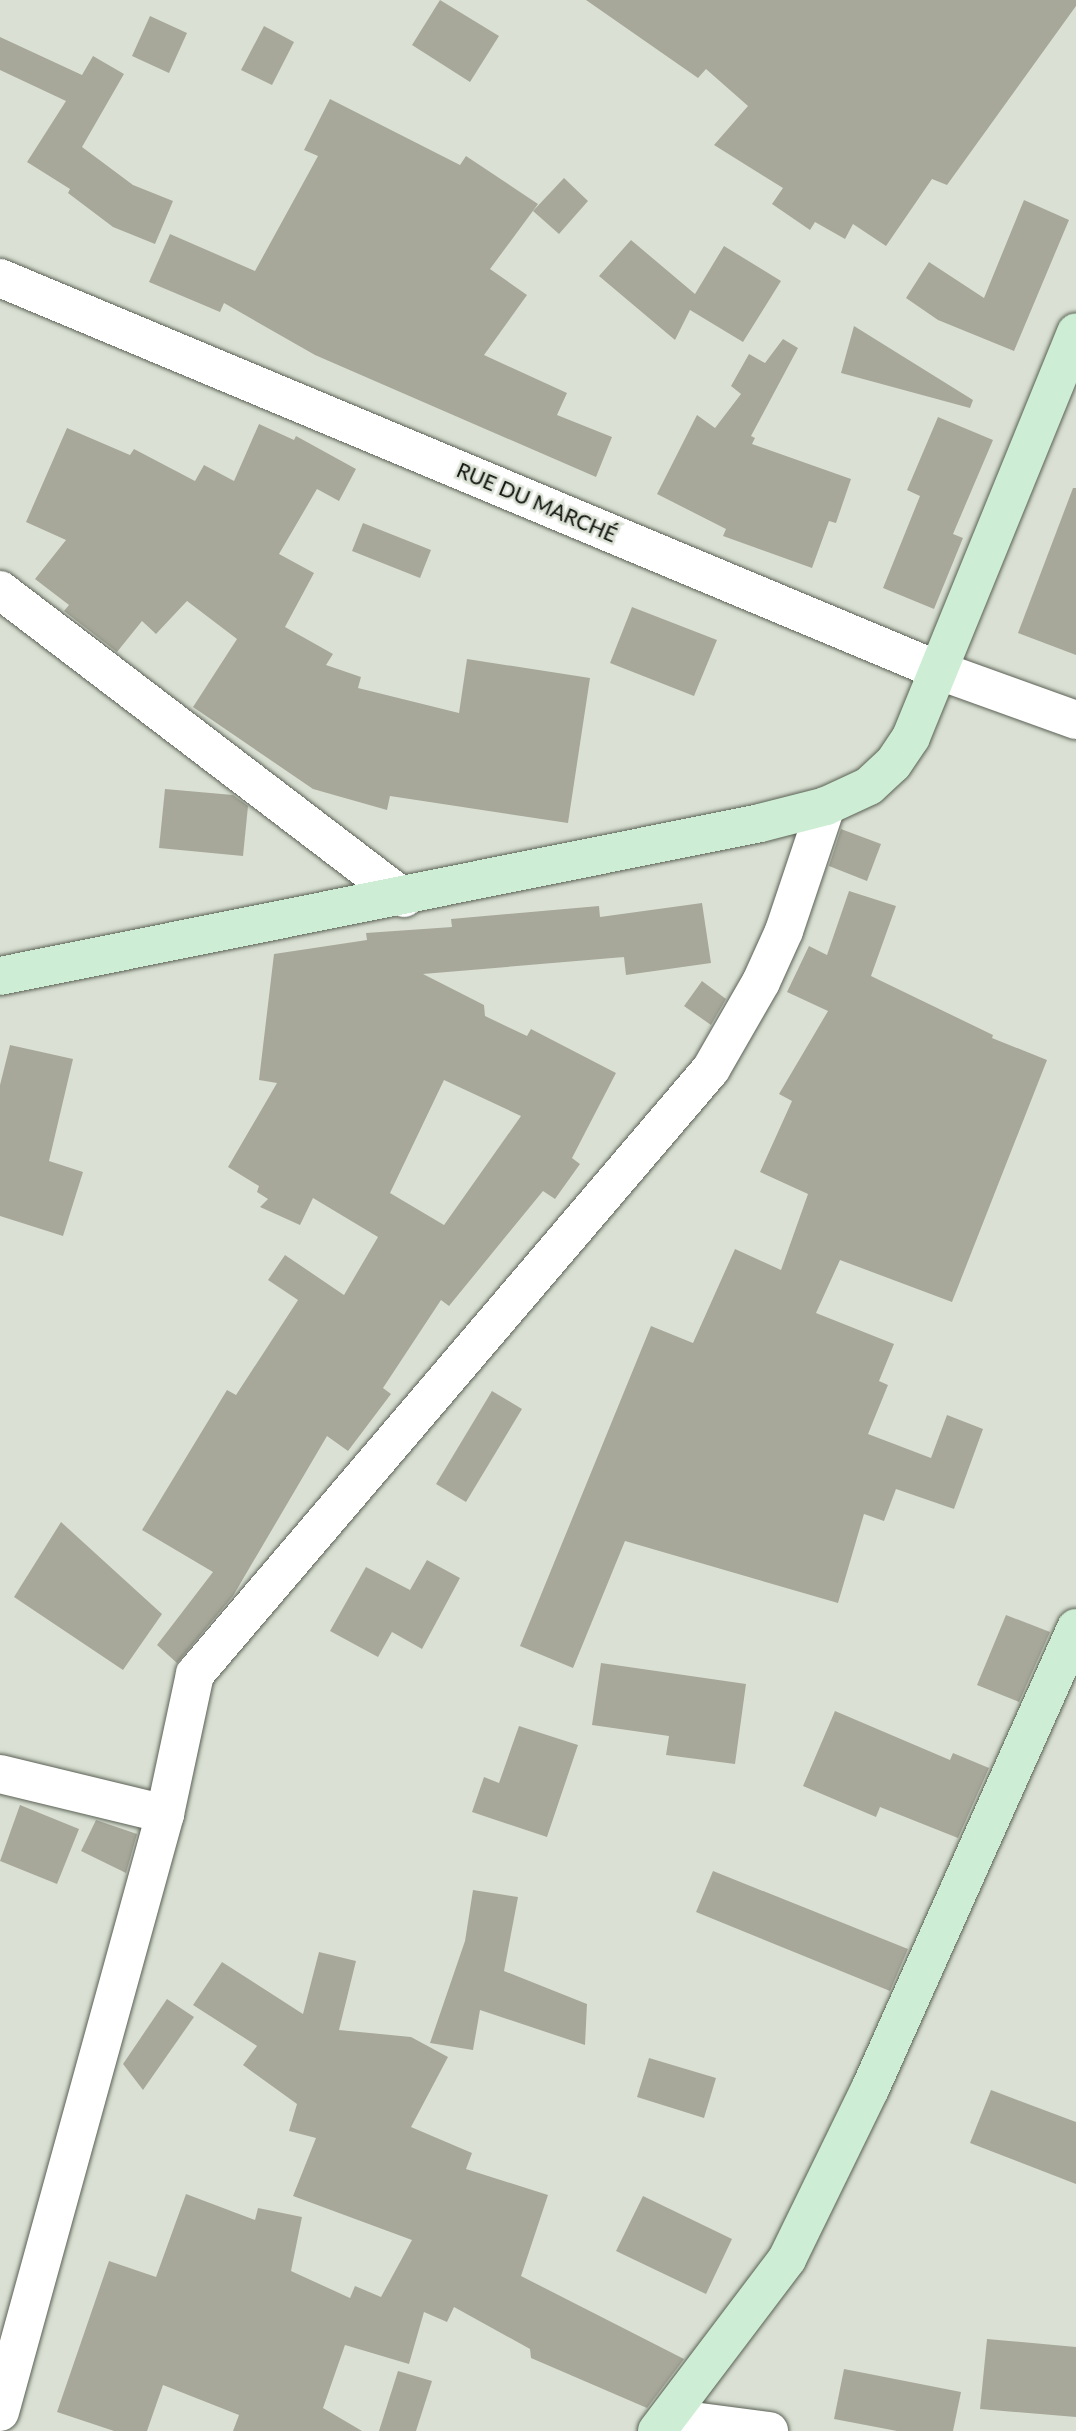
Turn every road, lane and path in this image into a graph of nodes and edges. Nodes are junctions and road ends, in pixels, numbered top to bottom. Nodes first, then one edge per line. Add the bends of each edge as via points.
1 (0, 278) edge
2 (1076, 332) edge
3 (0, 590) edge
4 (940, 671) junction
5 (1076, 720) edge
6 (826, 806) junction
7 (404, 898) junction
8 (0, 976) edge
9 (1076, 1628) edge
10 (0, 1774) edge
11 (164, 1814) junction
12 (0, 2412) edge
13 (663, 2424) edge
14 (769, 2431) edge

1 - 4 street, RUE DU MARCHÉ
2 - 4 street
3 - 7 street
4 - 5 street, RUE DU MARCHÉ
4 - 6 street via 894,764 869,786
6 - 7 street
6 - 11 street via 784,931 761,982 711,1069 195,1674
7 - 8 street
9 - 13 street via 870,2089 787,2259
10 - 11 street
11 - 12 street
13 - 14 street

